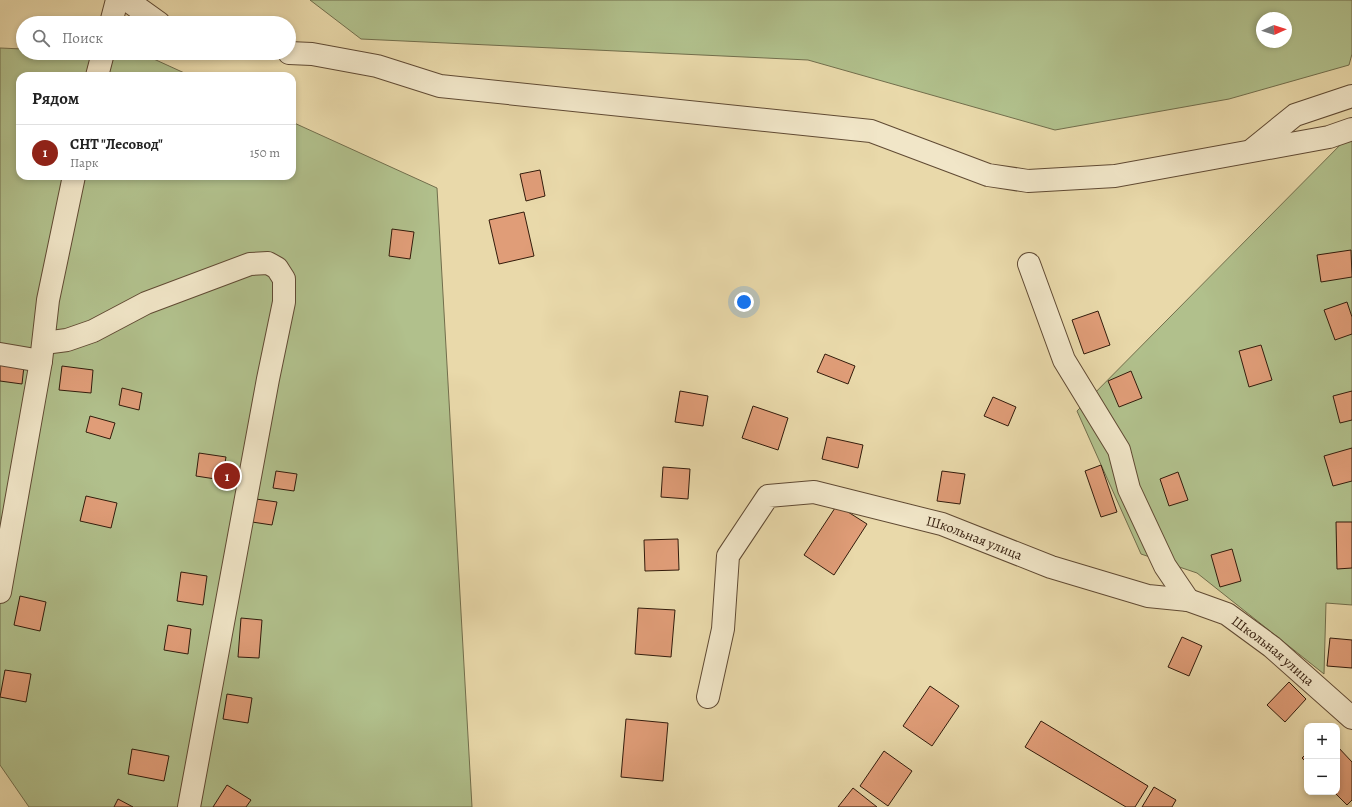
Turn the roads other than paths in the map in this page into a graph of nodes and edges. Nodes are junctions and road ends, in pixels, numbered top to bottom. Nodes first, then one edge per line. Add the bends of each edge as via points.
1 (117, 0) edge
2 (127, 0) edge
3 (113, 16) edge
4 (149, 16) edge
5 (296, 53) edge
6 (101, 60) edge
7 (98, 72) edge
8 (1352, 96) edge
9 (1352, 129) edge
10 (1252, 150) junction
11 (73, 180) edge
12 (1029, 264) dead end
13 (43, 352) junction
14 (0, 354) edge
15 (1, 584) edge
16 (1188, 600) junction
17 (708, 697) dead end
18 (1352, 718) edge
19 (189, 807) edge

1 - 3 street
2 - 4 street
5 - 10 street via 378,66 440,86 871,131 988,175 1028,181 1116,176
6 - 7 street
8 - 10 street via 1295,115
9 - 10 street via 1329,136
11 - 13 street via 48,300
12 - 16 street via 1064,360 1119,450 1129,489 1165,566
13 - 14 street
13 - 15 street
13 - 19 street via 66,340 93,331 146,303 250,264 268,263 277,268 284,279 284,302
16 - 17 street, Школьная улица via 1148,596 1051,567 934,522 814,492 768,496 728,556 723,629
16 - 18 street, Школьная улица via 1226,614 1272,647

